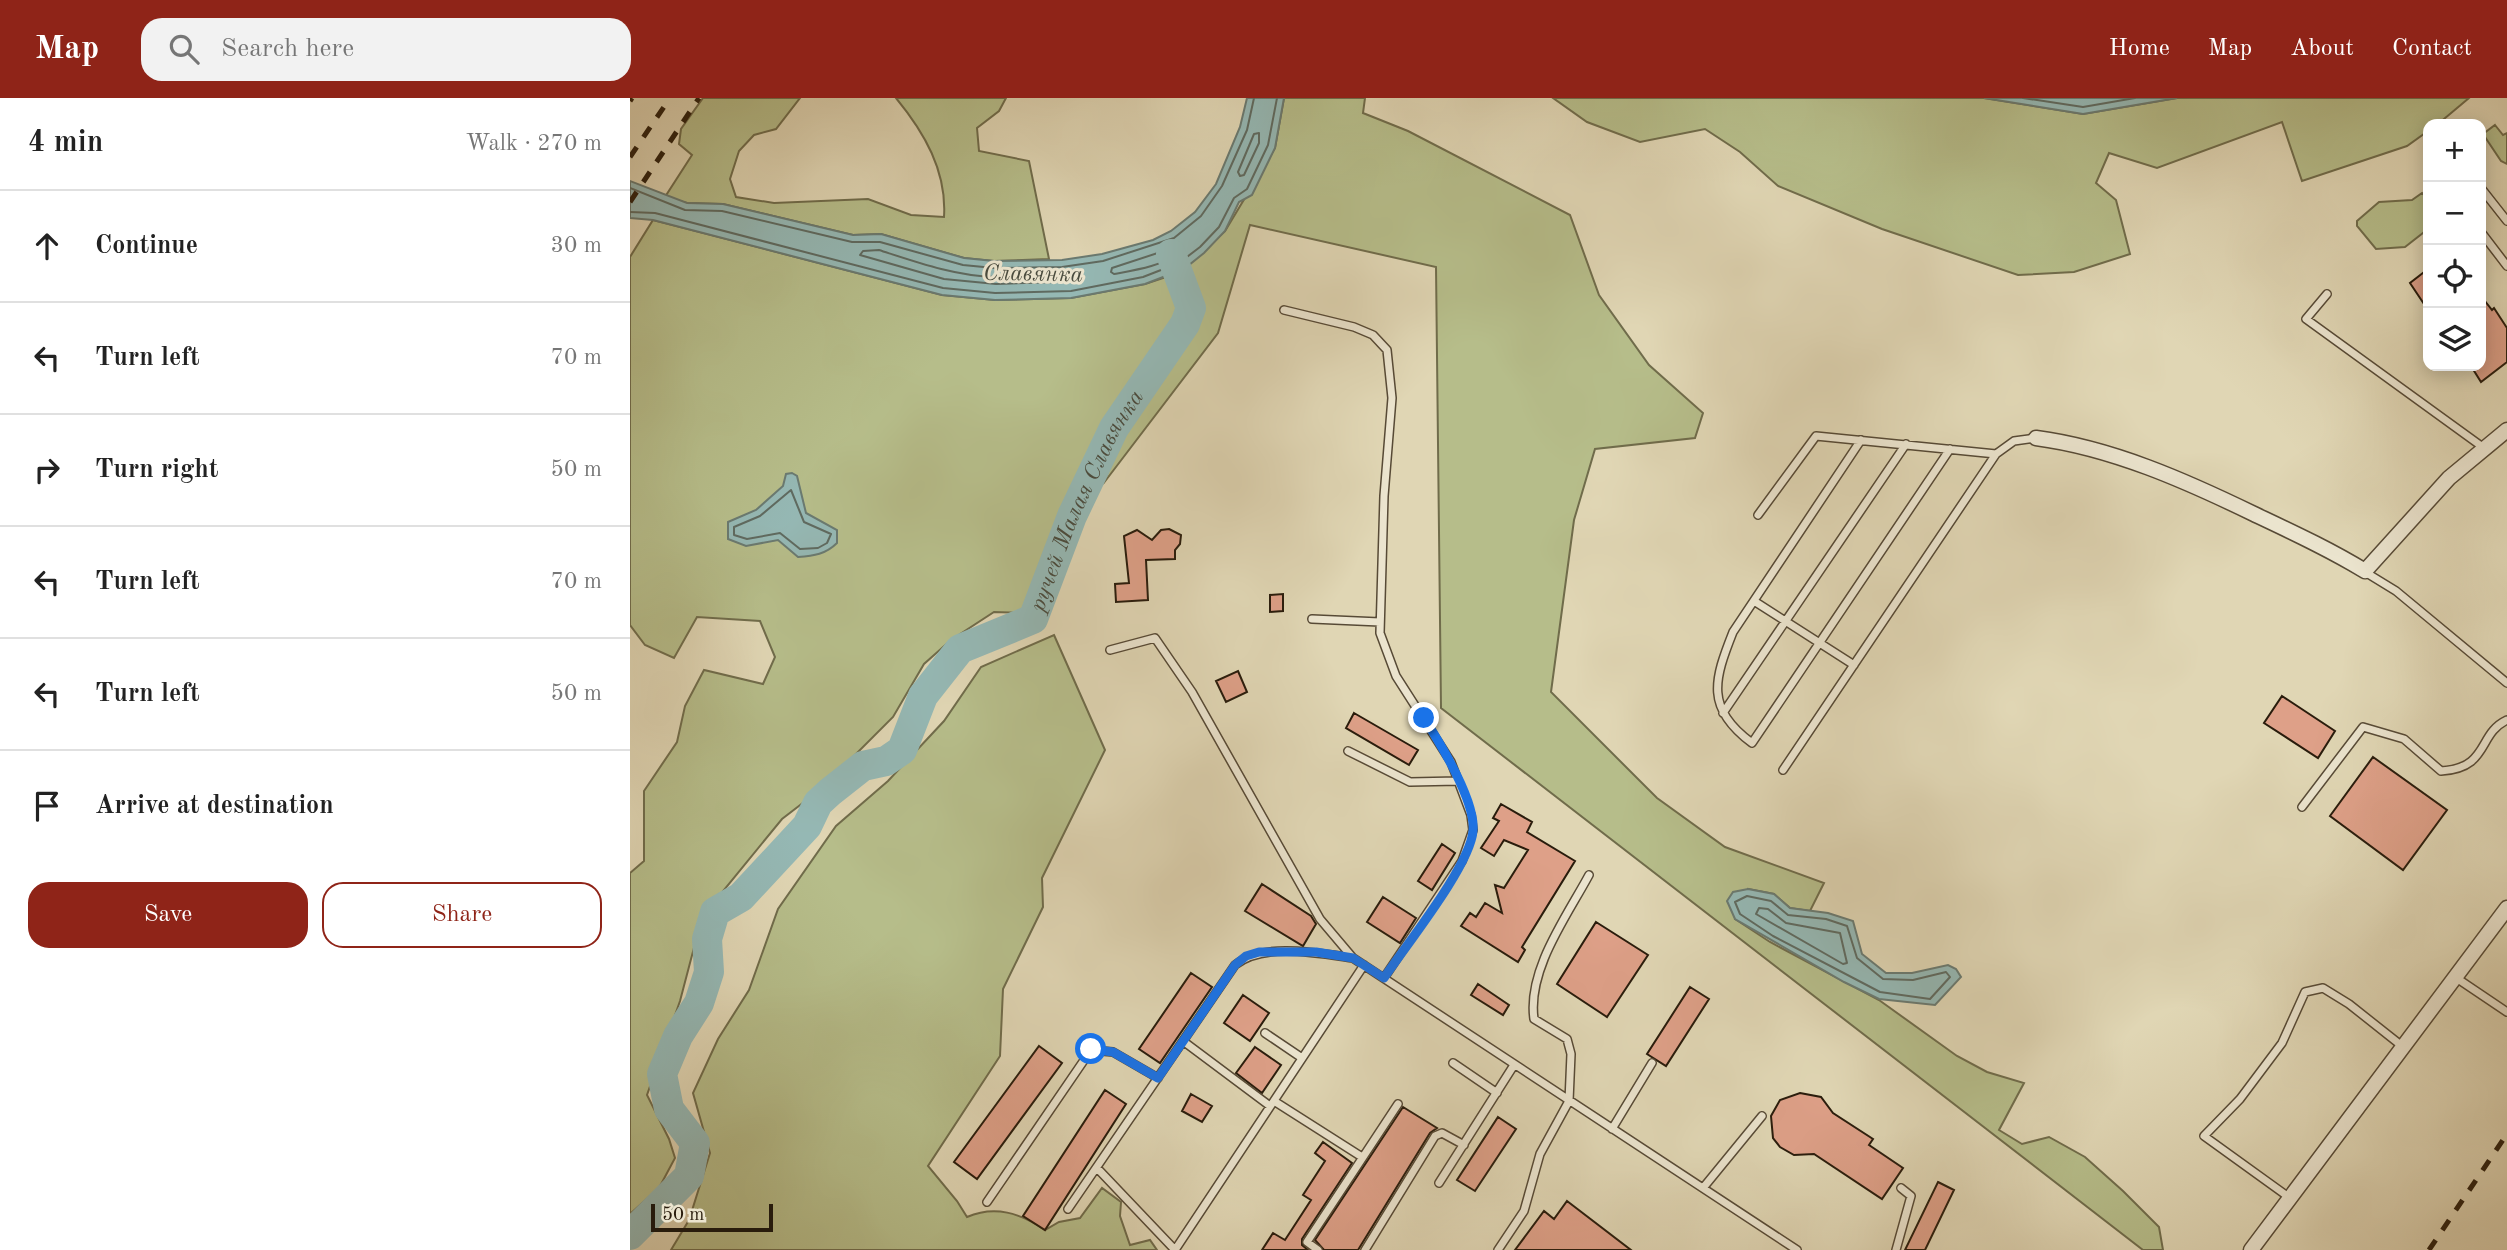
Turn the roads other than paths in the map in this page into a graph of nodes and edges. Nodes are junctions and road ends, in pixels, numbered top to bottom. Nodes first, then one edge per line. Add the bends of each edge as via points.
1 (2486, 194) edge
2 (2507, 221) edge
3 (2486, 239) edge
4 (2507, 266) edge
5 (2326, 294) dead end
6 (1284, 310) dead end
7 (2507, 430) edge
8 (2036, 438) joint
9 (1861, 440) junction
10 (1906, 444) junction
11 (1950, 449) junction
12 (2485, 449) junction
13 (1996, 454) junction
14 (1758, 515) dead end
15 (2365, 571) junction
16 (1754, 601) junction
17 (1311, 619) dead end
18 (1786, 621) junction
19 (1380, 622) junction
20 (1819, 643) junction
21 (1110, 650) dead end
22 (1854, 665) junction
23 (2507, 683) edge
24 (1723, 713) junction
25 (2507, 720) edge
26 (1348, 751) dead end
27 (1783, 770) dead end
28 (1458, 781) junction
29 (2302, 807) dead end
30 (1589, 876) dead end
31 (2507, 908) edge
32 (1353, 958) junction
33 (1364, 965) junction
34 (2454, 977) junction
35 (1384, 978) junction
36 (2507, 1012) edge
37 (1265, 1033) dead end
38 (1183, 1041) junction
39 (2402, 1046) junction
40 (1302, 1058) junction
41 (1453, 1063) dead end
42 (1653, 1063) dead end
43 (1514, 1065) junction
44 (1158, 1078) junction
45 (1497, 1093) junction
46 (1569, 1101) junction
47 (1272, 1104) junction
48 (1398, 1104) dead end
49 (1762, 1116) dead end
50 (1612, 1129) junction
51 (1464, 1145) junction
52 (1362, 1157) junction
53 (1097, 1168) junction
54 (1439, 1183) dead end
55 (1703, 1188) junction
56 (1901, 1188) dead end
57 (2290, 1198) junction
58 (987, 1202) dead end
59 (1068, 1209) dead end
60 (1318, 1250) edge
61 (1365, 1250) edge
62 (1498, 1250) edge
63 (1797, 1250) edge
64 (1896, 1250) edge
65 (2251, 1250) edge

1 - 2 lane
3 - 4 lane
5 - 12 lane via 2306,319
6 - 19 lane via 1354,327 1373,335 1387,350 1392,398
7 - 12 street
8 - 13 lane via 2014,441
8 - 15 street via 2063,442 2193,485
9 - 10 lane
9 - 14 lane via 1816,436
9 - 16 lane
10 - 11 lane
10 - 18 lane
11 - 13 lane
11 - 20 lane
12 - 15 street via 2449,478
13 - 22 lane
15 - 23 lane
16 - 18 lane
16 - 24 lane via 1733,632 1719,668 1716,690
17 - 19 lane
18 - 20 lane
18 - 24 lane
19 - 28 lane via 1396,676 1442,747
20 - 22 lane
20 - 24 lane via 1752,743
21 - 32 lane via 1156,638 1192,692 1320,919
22 - 27 lane
25 - 29 lane via 2496,725 2482,752 2460,770 2441,771 2404,739 2363,727
26 - 28 lane via 1410,782
28 - 35 lane via 1471,814 1470,843
30 - 46 lane via 1549,949 1532,1004 1534,1019 1567,1039 1571,1054
31 - 34 street
32 - 33 lane
32 - 38 lane via 1275,951 1246,956
33 - 35 lane
33 - 40 lane
34 - 36 lane
34 - 39 street
35 - 43 lane
37 - 40 lane
38 - 44 lane
38 - 47 lane
39 - 57 street
39 - 57 lane via 2323,988 2305,992 2281,1043 2240,1099 2204,1136
40 - 47 lane
41 - 45 lane
42 - 50 lane
43 - 45 lane
43 - 46 lane
44 - 53 lane
44 - 58 lane via 1113,1052 1091,1049
45 - 51 lane
46 - 50 lane
46 - 62 lane via 1541,1154 1524,1211
47 - 52 lane
47 - 53 lane via 1175,1250
48 - 52 lane
49 - 55 lane
50 - 55 lane
51 - 54 lane
51 - 61 lane via 1441,1133 1435,1136
52 - 60 lane via 1307,1242
53 - 59 lane
55 - 63 lane
56 - 64 lane via 1911,1196
57 - 65 street

